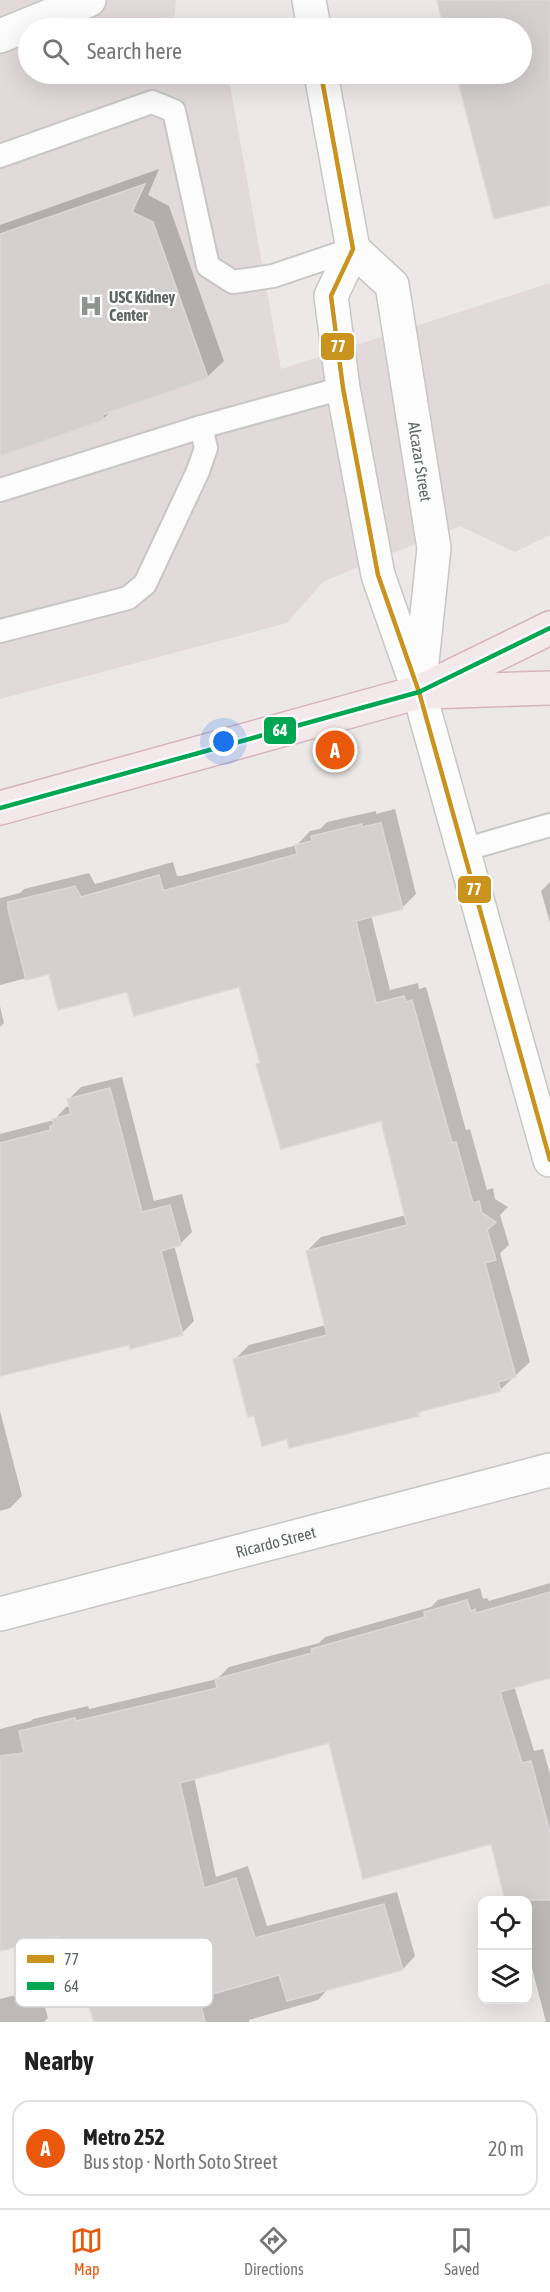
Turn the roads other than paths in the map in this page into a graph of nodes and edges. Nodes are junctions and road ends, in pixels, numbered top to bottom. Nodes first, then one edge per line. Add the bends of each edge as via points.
1 (89, 0) edge
2 (309, 0) edge
3 (44, 18) edge
4 (312, 18) edge
5 (18, 29) edge
6 (0, 36) edge
7 (323, 84) edge
8 (0, 156) edge
9 (352, 249) junction
10 (343, 388) junction
11 (201, 427) junction
12 (0, 490) edge
13 (550, 628) edge
14 (0, 631) edge
15 (550, 688) edge
16 (419, 692) junction
17 (0, 808) edge
18 (550, 825) edge
19 (463, 850) junction
20 (550, 1160) edge
21 (550, 1470) edge
22 (0, 1614) edge

1 - 3 street
2 - 4 street
5 - 6 street
7 - 9 street
8 - 9 lane via 152,102 174,111 208,266 233,282 273,276
9 - 10 street, Alcazar Street via 331,296
9 - 16 street, Alcazar Street via 392,285 434,548
10 - 11 lane
10 - 16 street, Alcazar Street via 378,575
11 - 12 lane
11 - 14 lane via 206,448 198,471 145,584 128,598
13 - 16 main road
15 - 16 main road
16 - 17 main road
16 - 19 street, Alcazar Street
18 - 19 lane
19 - 20 street, Alcazar Street
21 - 22 street, Ricardo Street

